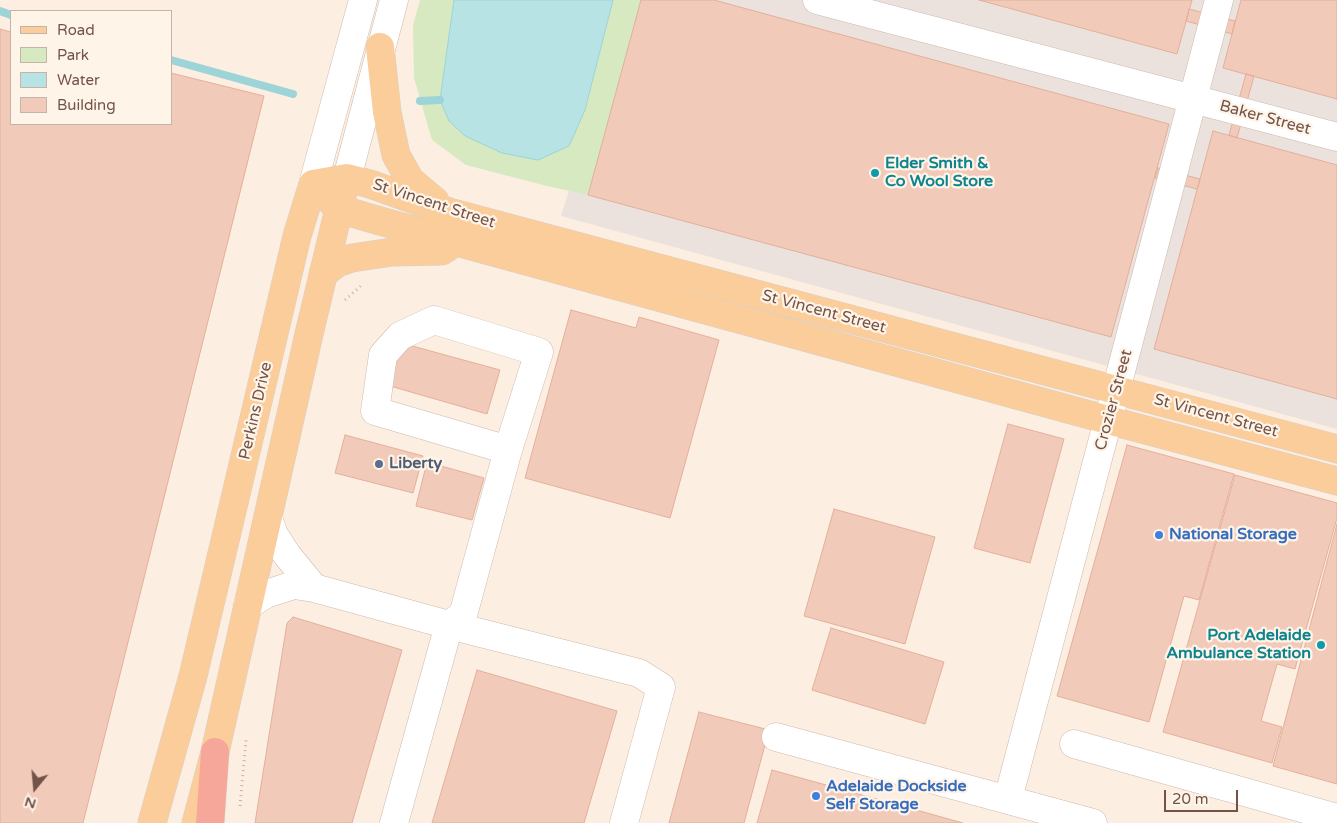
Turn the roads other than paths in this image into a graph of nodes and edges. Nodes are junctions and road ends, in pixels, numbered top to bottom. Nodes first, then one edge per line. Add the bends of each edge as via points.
1 (363, 0) edge
2 (394, 0) edge
3 (817, 0) edge
4 (1220, 0) edge
5 (380, 47) junction
6 (1193, 99) junction
7 (1337, 136) edge
8 (347, 178) junction
9 (313, 184) junction
10 (340, 209) junction
11 (449, 212) junction
12 (454, 242) junction
13 (323, 274) junction
14 (1116, 390) junction
15 (1108, 420) junction
16 (1337, 449) edge
17 (508, 450) junction
18 (1337, 481) edge
19 (268, 518) junction
20 (314, 588) junction
21 (248, 605) junction
22 (450, 625) junction
23 (776, 737) dead end
24 (1074, 744) dead end
25 (215, 752) junction
26 (1008, 799) junction
27 (1337, 818) edge
28 (152, 823) edge
29 (196, 823) edge
30 (210, 823) edge
31 (394, 823) edge
32 (624, 823) edge
33 (1093, 823) edge

1 - 9 street, Perkins Drive
2 - 5 street
3 - 6 street, Baker Street
4 - 6 street, Crozier Street
5 - 8 street
5 - 11 main road via 387,112 396,155 410,180
6 - 7 street, Baker Street
6 - 14 street, Crozier Street
8 - 9 main road, St Vincent Street
8 - 10 main road
8 - 11 main road, St Vincent Street
9 - 10 main road
9 - 28 main road, Perkins Drive via 293,255 194,676
10 - 12 main road, St Vincent Street
10 - 13 main road
11 - 14 main road, St Vincent Street
12 - 13 main road via 442,251 392,252 352,258 337,263
12 - 15 main road, St Vincent Street
13 - 19 main road
14 - 15 street, Crozier Street
14 - 16 main road, St Vincent Street
15 - 18 main road, St Vincent Street
15 - 26 street, Crozier Street
17 - 17 street via 375,411 382,354 400,336 434,320 539,352
17 - 22 street via 463,615
19 - 20 street via 287,555
19 - 21 main road
20 - 21 street via 294,585 266,594
20 - 22 street
21 - 25 main road
22 - 31 street
22 - 32 street via 638,673 661,687
23 - 26 street
24 - 27 street
25 - 29 main road
25 - 30 highway
26 - 33 street

